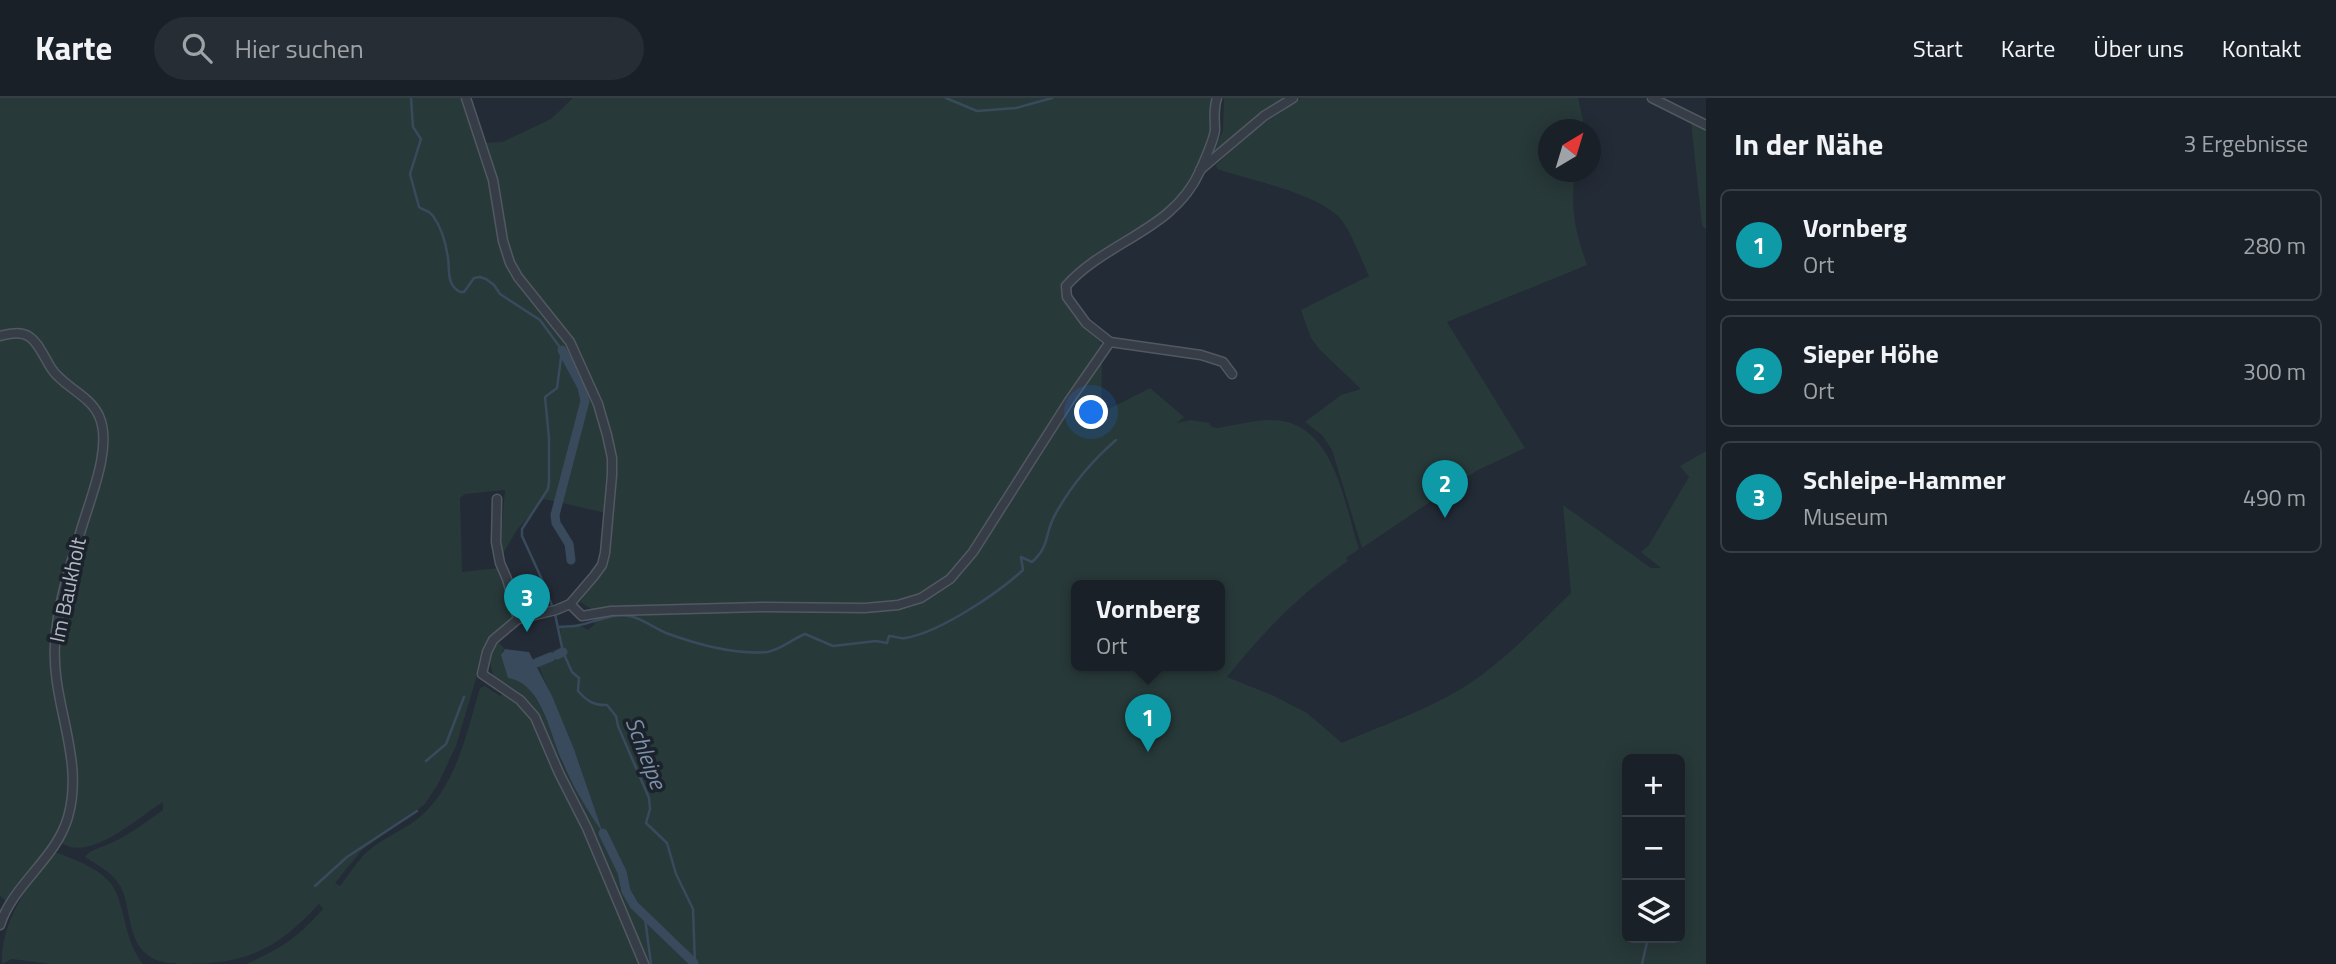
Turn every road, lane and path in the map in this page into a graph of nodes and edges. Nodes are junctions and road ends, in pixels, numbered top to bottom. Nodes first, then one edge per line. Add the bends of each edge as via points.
1 (466, 98) edge
2 (1217, 98) edge
3 (1293, 98) edge
4 (1652, 98) edge
5 (1706, 125) edge
6 (1200, 170) junction
7 (0, 336) edge
8 (1110, 342) junction
9 (1232, 374) dead end
10 (497, 499) dead end
11 (570, 604) junction
12 (517, 619) junction
13 (0, 925) edge
14 (643, 964) edge

1 - 11 street via 493,180 510,263 575,352 598,404 612,458 601,565
2 - 6 street via 1215,133
3 - 6 street
4 - 5 street
6 - 8 street via 1181,203 1075,275 1066,286 1067,297 1086,323
7 - 13 street, Im Baukholt via 14,332 31,337 55,373 93,405 103,425 103,451 61,603 55,642 54,673 71,751 68,819 55,846
8 - 9 street via 1201,355 1223,362
8 - 11 street via 973,552 950,579 921,598 898,606 865,608 761,607 582,615
10 - 12 street via 496,542
11 - 12 street
12 - 14 street via 493,640 482,674 520,699 535,717

